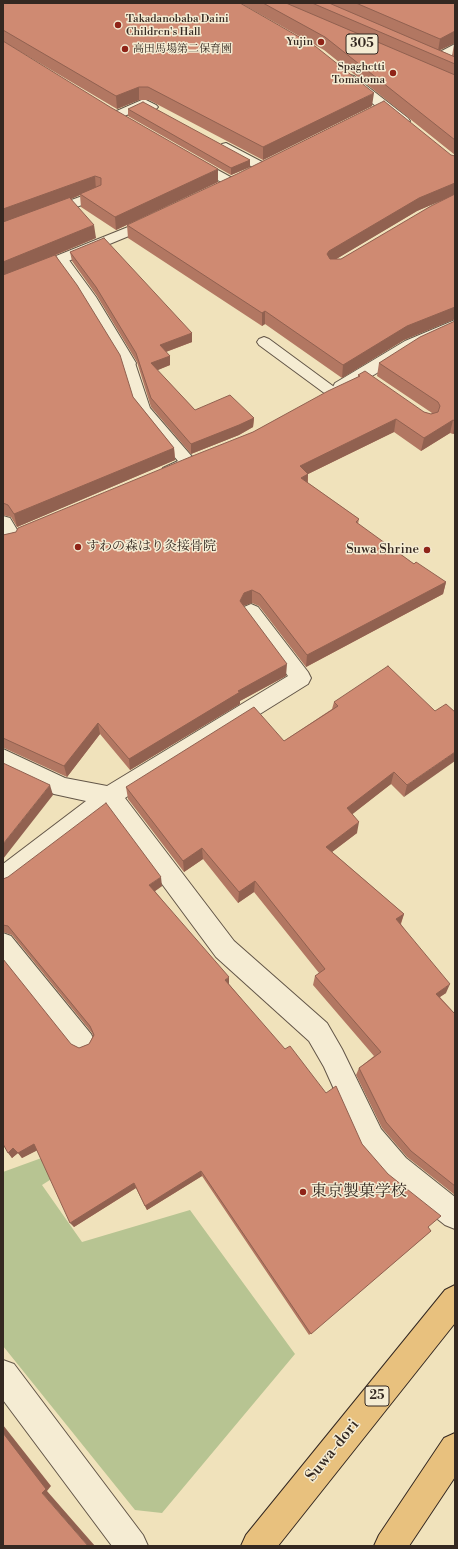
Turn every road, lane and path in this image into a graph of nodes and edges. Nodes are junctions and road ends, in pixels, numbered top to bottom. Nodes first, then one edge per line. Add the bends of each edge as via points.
1 (455, 48) edge
2 (439, 58) edge
3 (343, 73) edge
4 (385, 106) junction
5 (372, 113) edge
6 (165, 114) edge
7 (130, 124) edge
8 (414, 130) edge
9 (214, 141) edge
10 (184, 155) edge
11 (276, 161) edge
12 (262, 168) junction
13 (232, 183) junction
14 (218, 190) edge
15 (96, 195) edge
16 (168, 214) edge
17 (3, 230) edge
18 (61, 258) junction
19 (3, 283) edge
20 (455, 324) edge
21 (264, 342) dead end
22 (128, 363) joint
23 (325, 396) joint
24 (153, 478) edge
25 (251, 612) dead end
26 (6, 764) edge
27 (110, 796) junction
28 (3, 878) edge
29 (3, 943) edge
30 (82, 1042) dead end
31 (455, 1215) edge
32 (455, 1300) edge
33 (3, 1375) edge
34 (455, 1449) edge
35 (299, 1492) junction
36 (132, 1546) edge
37 (257, 1546) edge
38 (272, 1546) edge
39 (390, 1546) edge

1 - 2 street
3 - 4 street
4 - 5 street
4 - 8 street
6 - 7 lane via 144,103 113,114
9 - 12 lane
10 - 13 lane
11 - 12 lane
12 - 13 lane
13 - 14 lane
15 - 17 lane
16 - 18 lane
18 - 19 street
18 - 22 street
20 - 23 street via 411,345 369,379
21 - 23 lane
22 - 24 lane via 143,409 195,460
25 - 27 street via 301,678
26 - 27 street via 62,787
27 - 28 street
27 - 31 street via 225,949 318,1032 371,1139 396,1168
29 - 30 lane
32 - 35 main road, Suwa-dori / 25
33 - 36 street
34 - 39 main road
35 - 37 main road, Suwa-dori / 25
35 - 38 main road, 25

